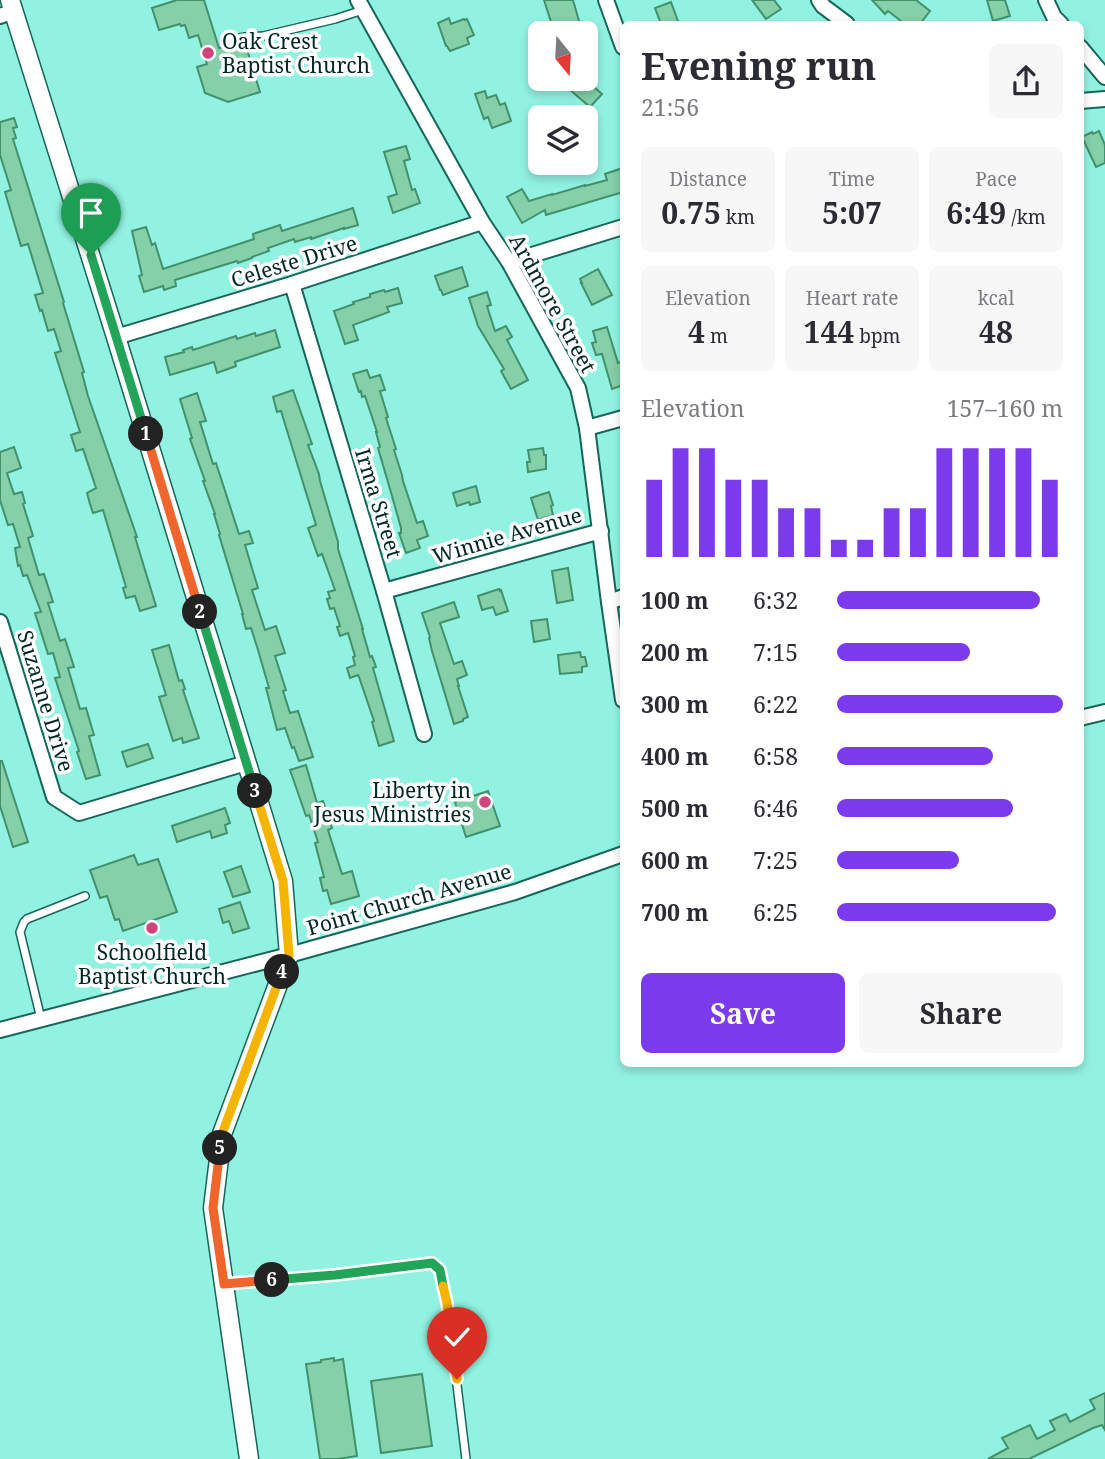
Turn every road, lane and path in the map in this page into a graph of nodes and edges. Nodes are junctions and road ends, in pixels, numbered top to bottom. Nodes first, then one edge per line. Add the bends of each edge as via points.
1 (606, 0) edge
2 (819, 0) edge
3 (1046, 0) edge
4 (361, 5) edge
5 (8, 9) edge
6 (843, 21) edge
7 (1058, 21) edge
8 (620, 39) edge
9 (226, 41) dead end
10 (1084, 52) edge
11 (1105, 76) edge
12 (1105, 99) edge
13 (1084, 101) edge
14 (482, 222) junction
15 (620, 228) edge
16 (509, 262) junction
17 (292, 284) junction
18 (116, 337) junction
19 (620, 419) edge
20 (587, 428) junction
21 (601, 531) junction
22 (384, 591) junction
23 (616, 600) edge
24 (0, 622) edge
25 (620, 657) edge
26 (1105, 712) edge
27 (1084, 717) edge
28 (424, 734) dead end
29 (246, 763) junction
30 (620, 855) edge
31 (85, 896) dead end
32 (289, 955) junction
33 (41, 1020) junction
34 (0, 1030) edge
35 (224, 1284) junction
36 (249, 1459) edge
37 (466, 1459) edge

1 - 8 street
2 - 6 street
3 - 7 street
4 - 9 lane via 335,19
4 - 14 street, Ardmore Street
5 - 18 street
10 - 11 street
12 - 13 street
14 - 16 street, Ardmore Street
14 - 17 street, Celeste Drive
15 - 16 street
16 - 20 street, Ardmore Street via 578,388
17 - 18 street, Celeste Drive
17 - 22 street, Irma Street
18 - 29 street
19 - 20 street
20 - 21 street, Ardmore Street
21 - 22 street, Winnie Avenue
21 - 23 street, Ardmore Street
22 - 28 street, Irma Street
23 - 25 street, Ardmore Street
24 - 29 street, Suzanne Drive via 54,797 79,813
26 - 27 street
29 - 32 street via 283,881
30 - 32 street, Point Church Avenue via 515,892
31 - 33 lane via 23,922 20,932
32 - 33 street, Point Church Avenue
32 - 35 street via 222,1134 213,1208
33 - 34 street, Point Church Avenue
35 - 36 street
35 - 37 lane via 432,1263 440,1270 447,1303

